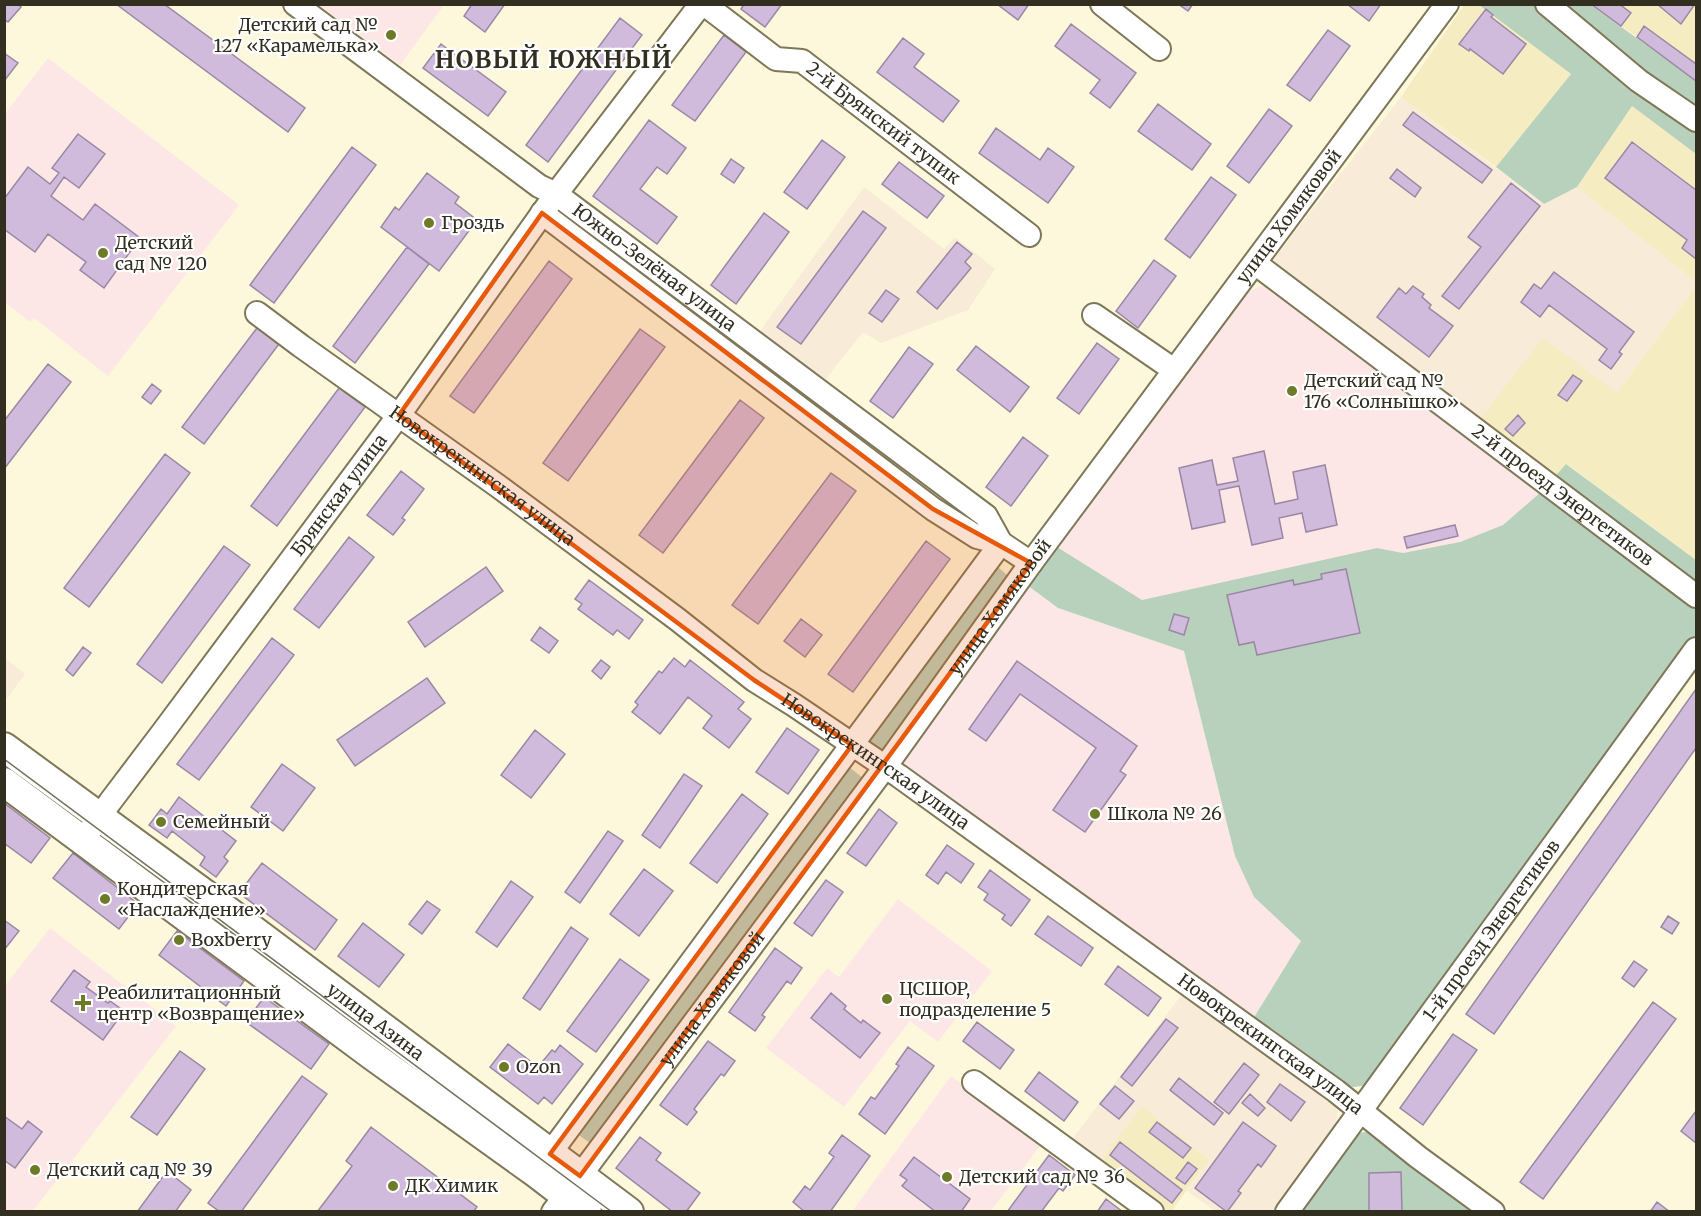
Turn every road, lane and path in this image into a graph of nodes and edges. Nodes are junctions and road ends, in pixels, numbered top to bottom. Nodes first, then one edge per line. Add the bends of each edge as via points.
1 (295, 4) edge
2 (702, 4) edge
3 (1102, 4) edge
4 (1448, 4) edge
5 (1547, 4) edge
6 (1159, 49) dead end
7 (1696, 120) edge
8 (555, 194) junction
9 (542, 213) junction
10 (1029, 236) dead end
11 (1256, 264) junction
12 (257, 312) dead end
13 (1094, 315) dead end
14 (1174, 370) junction
15 (399, 415) junction
16 (1001, 543) junction
17 (1027, 568) junction
18 (1696, 596) edge
19 (1696, 648) edge
20 (852, 745) junction
21 (4, 747) edge
22 (885, 767) junction
23 (4, 782) edge
24 (100, 817) junction
25 (84, 840) junction
26 (974, 1082) dead end
27 (1360, 1110) junction
28 (543, 1163) junction
29 (571, 1199) edge
30 (629, 1212) edge
31 (1152, 1212) edge
32 (1287, 1212) edge
33 (1493, 1212) edge

1 - 8 street, Южно-Зелёная улица
2 - 8 street, Брянская улица
2 - 10 street, 2-й Брянский тупик via 776,59 802,61
3 - 6 street
4 - 11 street, улица Хомяковой
5 - 7 street via 1639,81
8 - 9 street, Брянская улица
8 - 16 street, Южно-Зелёная улица via 986,516
9 - 15 street, Брянская улица
9 - 16 street, Южно-Зелёная улица via 933,509 977,537
11 - 14 street, улица Хомяковой
11 - 18 street, 2-й проезд Энергетиков
12 - 15 street, Новокрекингская улица
13 - 14 street
14 - 17 street, улица Хомяковой
15 - 20 street, Новокрекингская улица via 754,680
15 - 24 street, Брянская улица
16 - 17 street, Южно-Зелёная улица
16 - 20 street, улица Хомяковой
17 - 22 street, улица Хомяковой
19 - 27 street, 1-й проезд Энергетиков
20 - 22 street, Новокрекингская улица
20 - 28 street, улица Хомяковой
21 - 24 main road, улица Азина
22 - 27 street, Новокрекингская улица
22 - 29 street, улица Хомяковой
23 - 25 main road, улица Азина
24 - 25 street, Брянская улица
24 - 28 main road, улица Азина
25 - 28 main road, улица Азина via 373,1056
26 - 31 street
27 - 32 street, 1-й проезд Энергетиков
27 - 33 street, Новокрекингская улица
28 - 29 main road, улица Азина
29 - 30 main road, улица Азина

